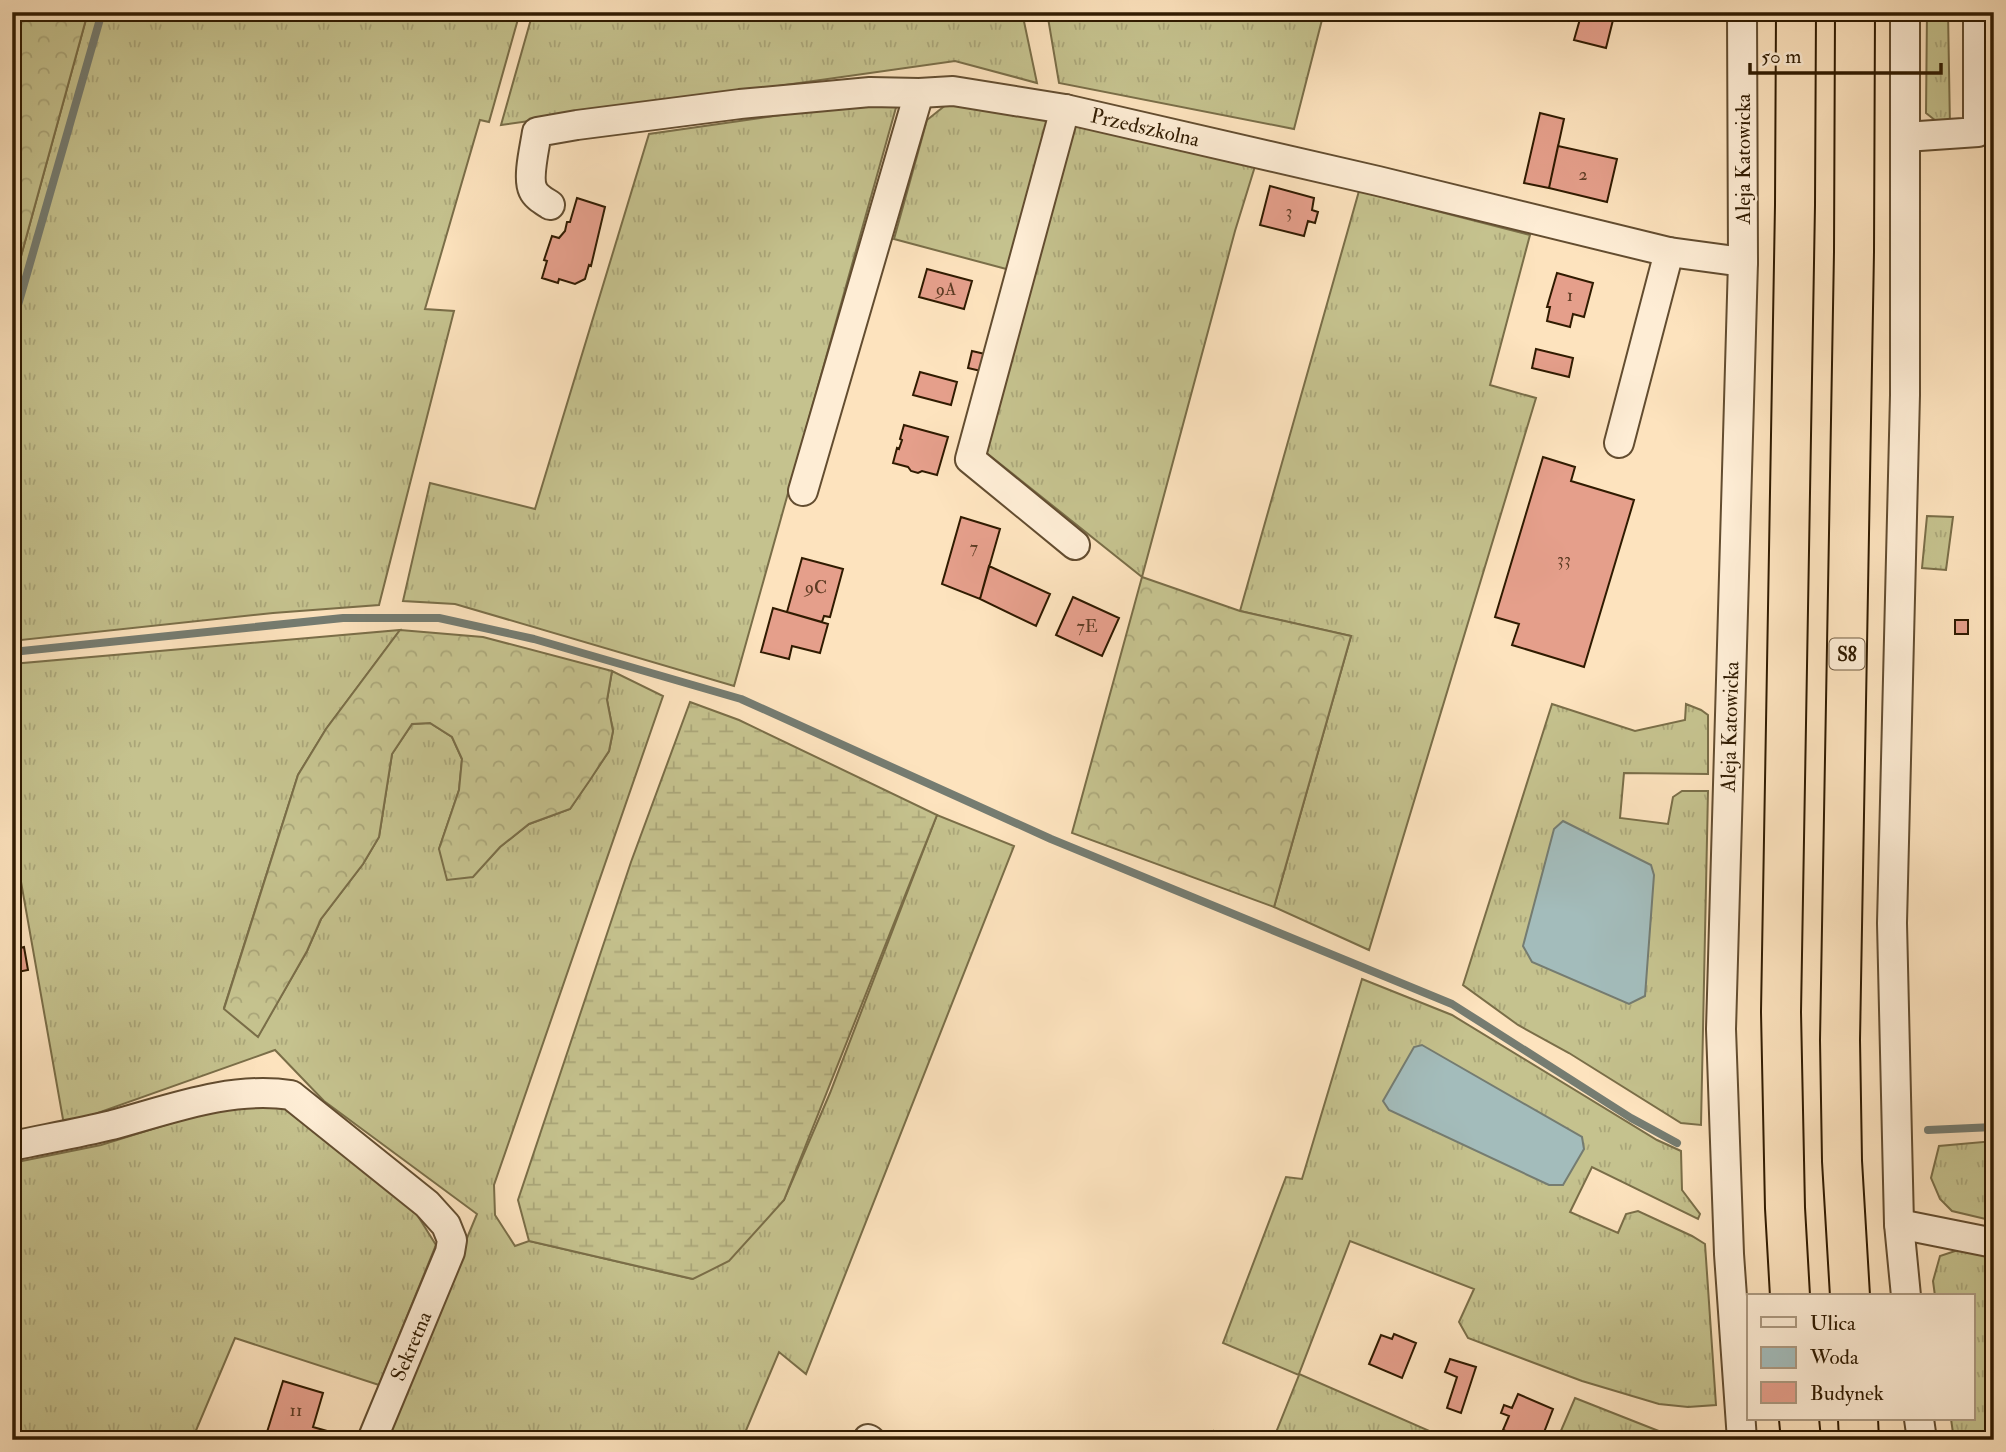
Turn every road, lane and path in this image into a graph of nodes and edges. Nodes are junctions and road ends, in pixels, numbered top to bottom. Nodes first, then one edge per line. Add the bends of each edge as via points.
1 (1742, 12) edge
2 (1796, 12) edge
3 (1855, 12) edge
4 (1905, 12) edge
5 (1978, 12) edge
6 (919, 93) junction
7 (1065, 109) junction
8 (1986, 132) edge
9 (1905, 137) junction
10 (550, 205) dead end
11 (1669, 252) junction
12 (1744, 262) junction
13 (1619, 443) dead end
14 (803, 491) dead end
15 (1074, 545) dead end
16 (12, 1146) edge
17 (1899, 1224) junction
18 (1994, 1243) edge
19 (1790, 1294) edge
20 (1850, 1294) edge
21 (1906, 1294) edge
22 (1799, 1420) edge
23 (1858, 1420) edge
24 (1919, 1420) edge
25 (372, 1440) edge
26 (1742, 1440) edge
27 (1801, 1440) edge
28 (1860, 1440) edge
29 (1922, 1440) edge

1 - 12 street, Aleja Katowicka
2 - 19 highway via 1781,1012
3 - 20 highway, S8 via 1840,1040
4 - 9 street
5 - 8 street
6 - 7 street, Przedszkolna via 953,91
6 - 10 street, Przedszkolna via 870,92 740,104 537,132 532,189
6 - 14 street
7 - 11 street, Przedszkolna
7 - 15 street via 970,459
8 - 9 street
9 - 17 street via 1905,395 1892,923
11 - 12 street, Przedszkolna
11 - 13 street
12 - 26 street, Aleja Katowicka via 1721,1028 1729,1254
16 - 25 street, Sekretna via 228,1094 267,1091 291,1095 427,1204 446,1225 452,1240 450,1252
17 - 18 street
17 - 21 street
22 - 27 highway
23 - 28 highway
24 - 29 street

